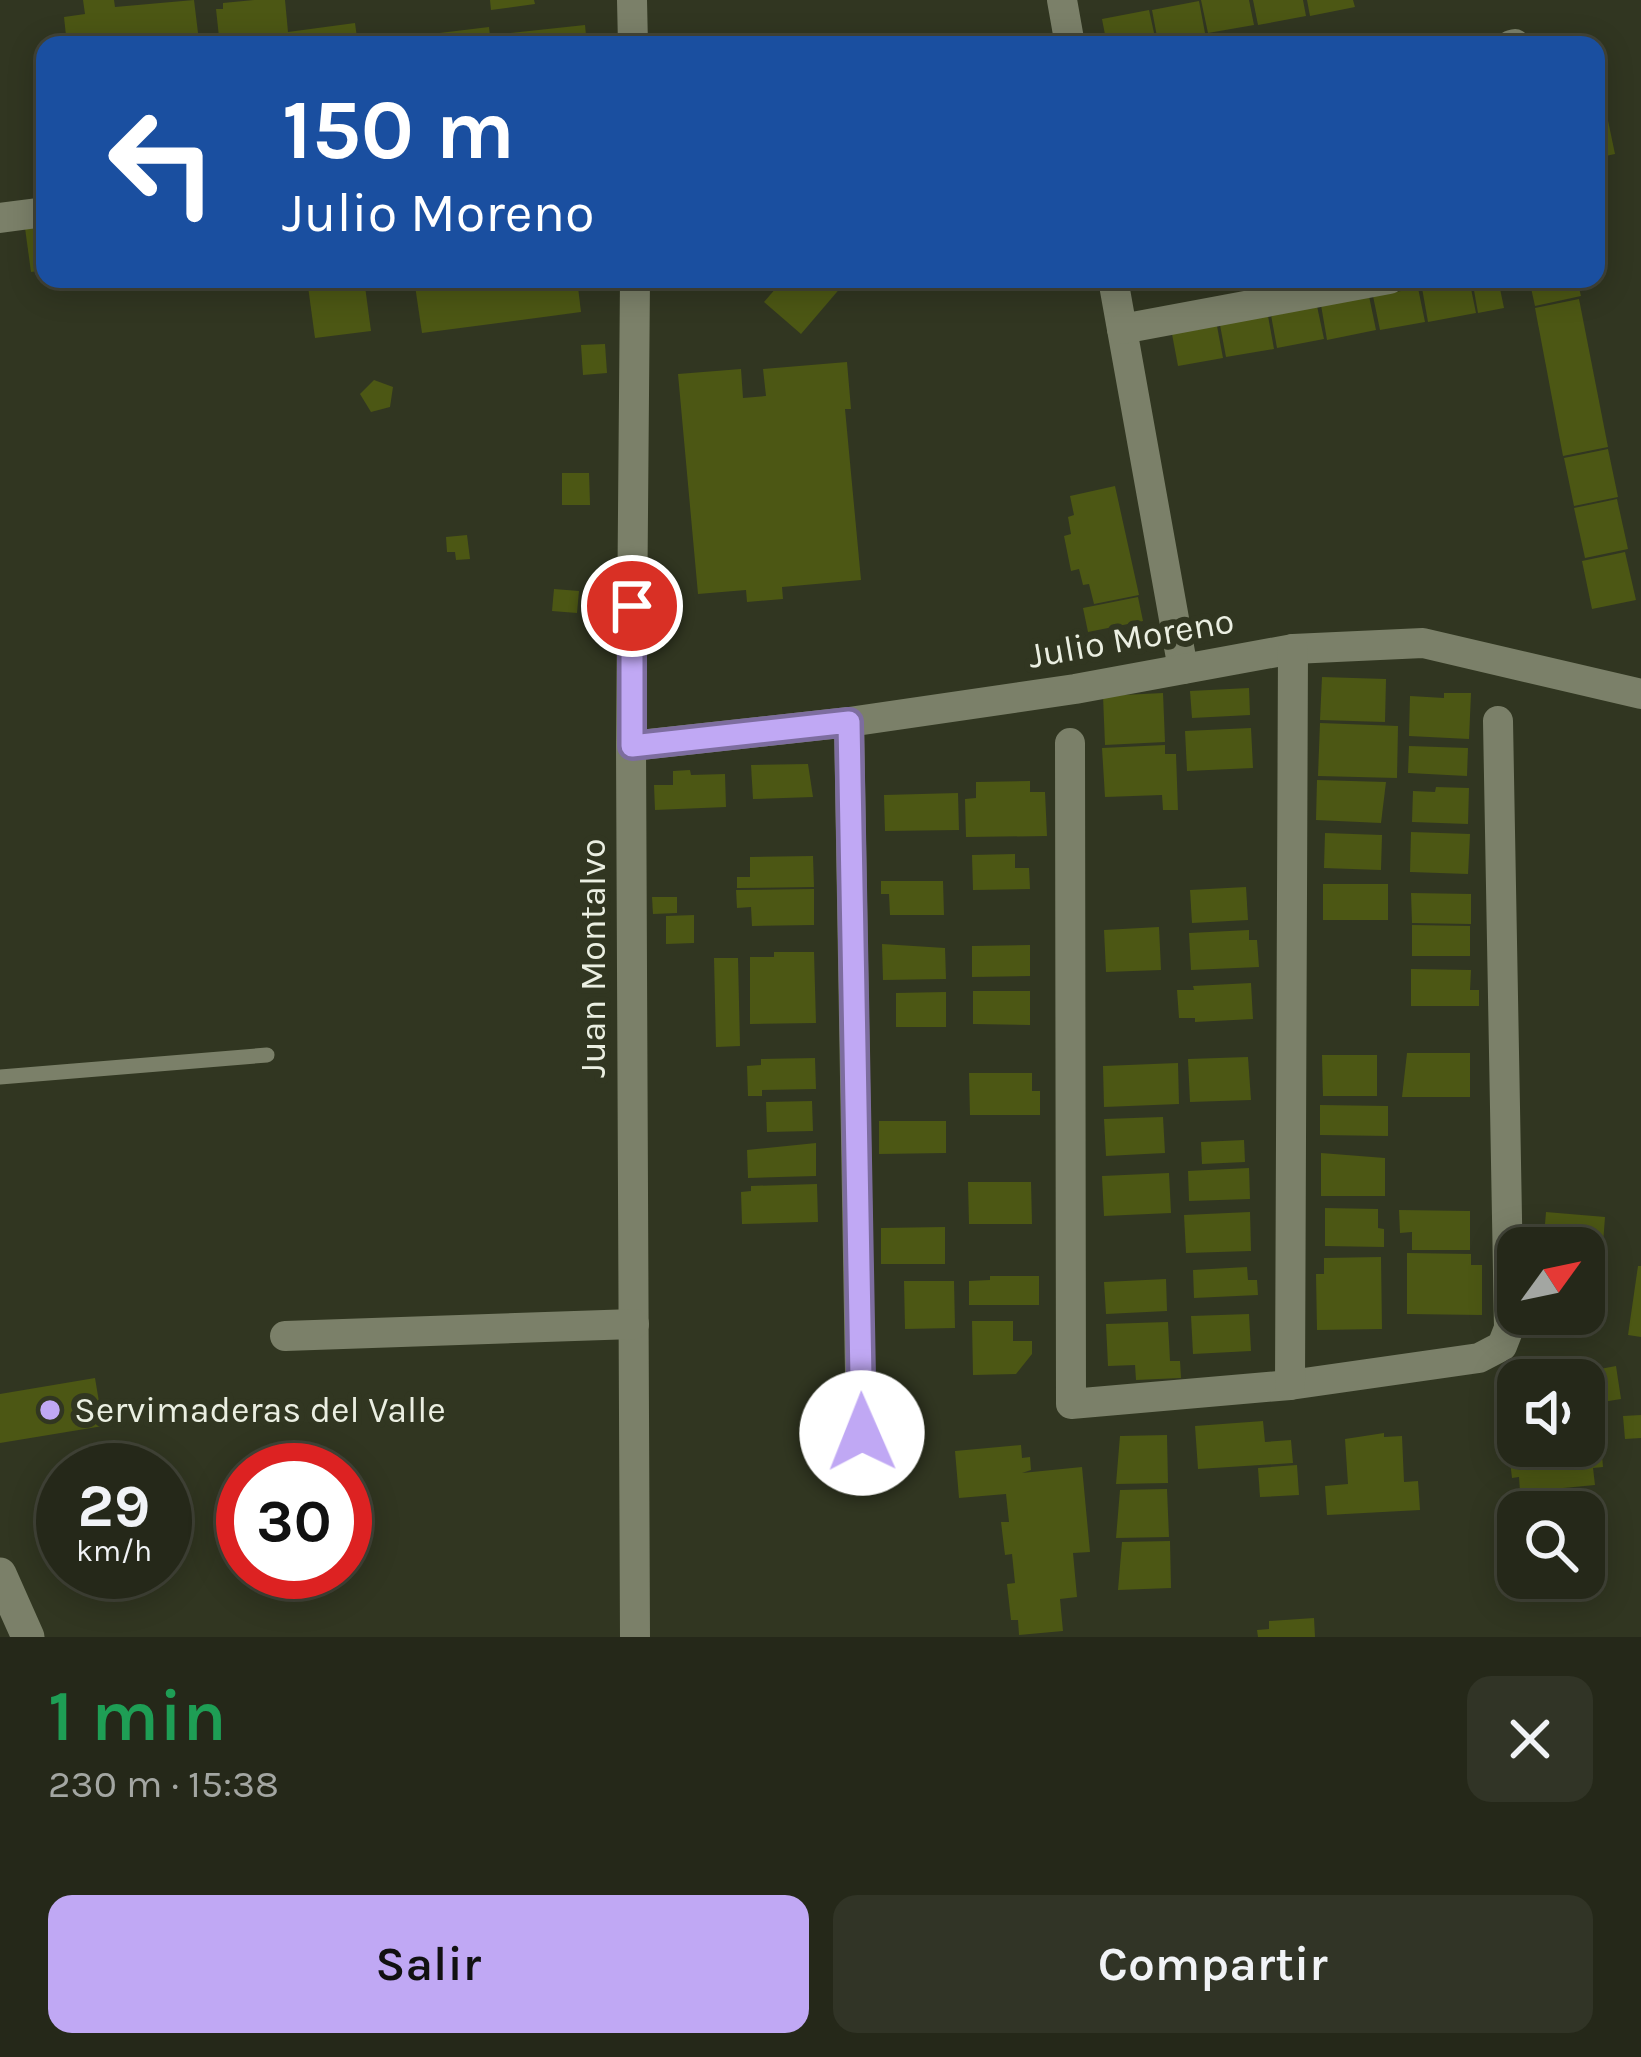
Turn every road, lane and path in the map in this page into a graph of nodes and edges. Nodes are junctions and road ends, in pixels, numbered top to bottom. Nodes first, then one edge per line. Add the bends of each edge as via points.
1 (632, 0) edge
2 (1062, 0) edge
3 (633, 36) edge
4 (1068, 36) edge
5 (36, 213) edge
6 (0, 218) edge
7 (634, 288) edge
8 (1115, 288) edge
9 (1340, 288) edge
10 (1122, 329) junction
11 (1293, 649) junction
12 (1183, 669) junction
13 (1641, 694) edge
14 (1498, 721) dead end
15 (849, 722) junction
16 (1070, 743) dead end
17 (632, 746) junction
18 (267, 1055) dead end
19 (0, 1077) edge
20 (634, 1324) junction
21 (284, 1336) dead end
22 (1290, 1385) junction
23 (862, 1433) dead end
24 (0, 1574) edge
25 (28, 1637) edge
26 (635, 1637) edge

1 - 3 street
2 - 4 street
5 - 6 street
7 - 17 street, Juan Montalvo
8 - 10 street
9 - 10 street
10 - 12 street
11 - 12 street, Julio Moreno
11 - 13 street, Julio Moreno via 1423,643
11 - 22 street
12 - 15 street, Julio Moreno
14 - 22 street via 1509,1328 1502,1346 1479,1358
15 - 17 street, Julio Moreno
15 - 23 street
16 - 22 street via 1071,1404
17 - 20 street, Juan Montalvo
18 - 19 lane
20 - 21 street
20 - 26 street, Juan Montalvo
24 - 25 main road

